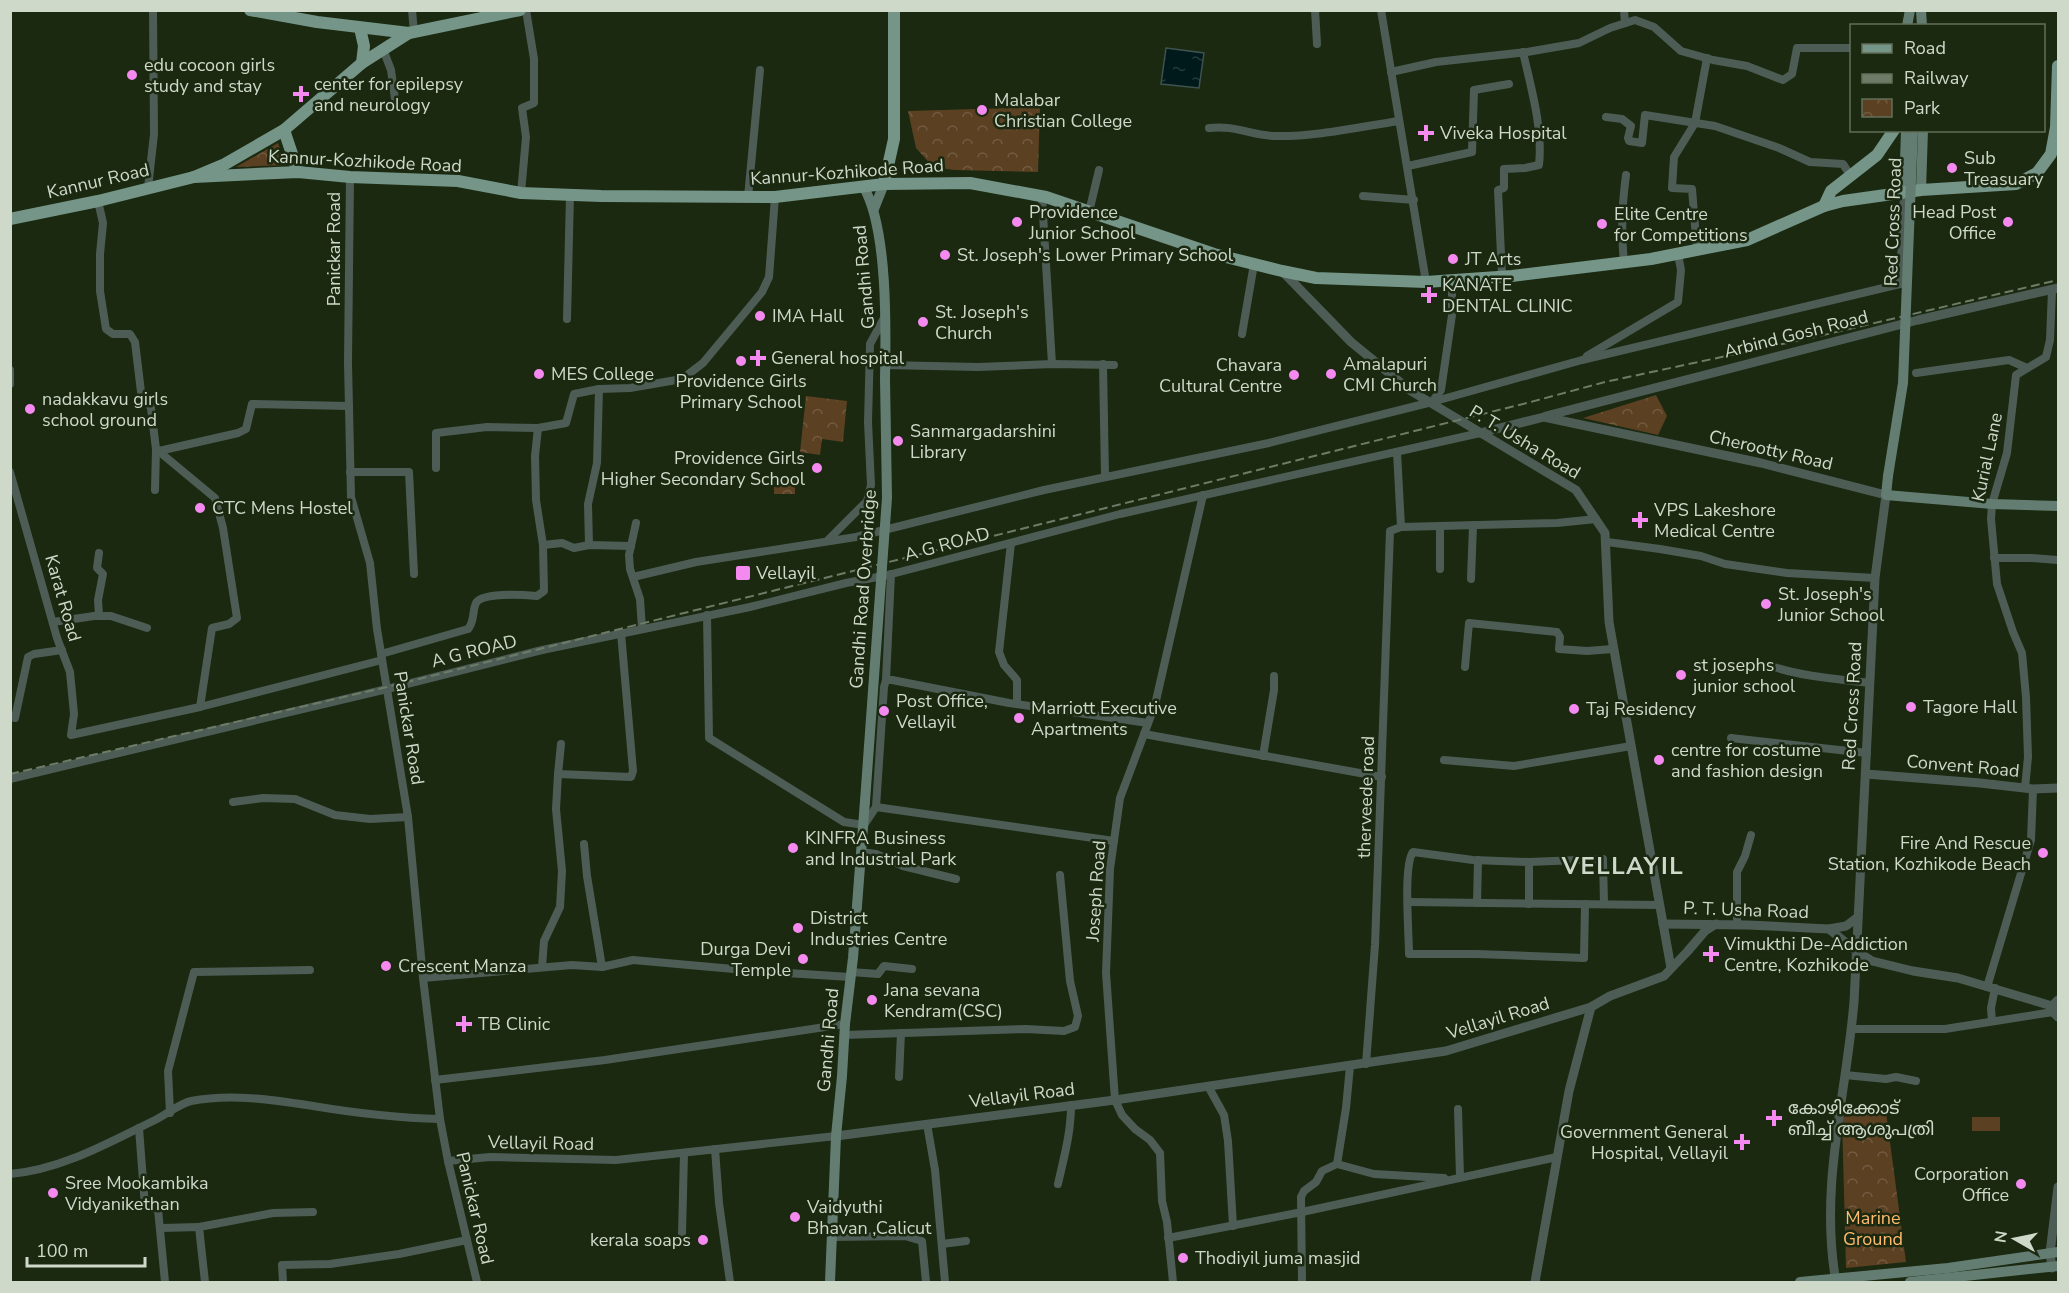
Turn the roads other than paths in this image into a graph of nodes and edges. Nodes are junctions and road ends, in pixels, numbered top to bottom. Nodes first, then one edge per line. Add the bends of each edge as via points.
1 (153, 10) edge
2 (250, 10) edge
3 (412, 10) edge
4 (520, 10) edge
5 (526, 10) edge
6 (894, 10) edge
7 (1315, 10) edge
8 (1381, 10) edge
9 (1624, 10) edge
10 (317, 16) edge
11 (1625, 23) junction
12 (360, 28) junction
13 (411, 33) junction
14 (1317, 44) dead end
15 (1850, 48) edge
16 (383, 49) junction
17 (1523, 52) junction
18 (1707, 58) junction
19 (362, 63) junction
20 (2058, 66) edge
21 (760, 70) dead end
22 (1391, 72) junction
23 (1509, 84) dead end
24 (2057, 89) edge
25 (395, 99) dead end
26 (1606, 117) dead end
27 (1400, 121) junction
28 (1695, 123) junction
29 (2057, 126) edge
30 (1209, 128) dead end
31 (284, 130) junction
32 (1893, 132) edge
33 (1906, 132) edge
34 (1913, 132) edge
35 (1923, 132) edge
36 (1408, 166) junction
37 (1099, 170) dead end
38 (298, 172) junction
39 (1626, 175) dead end
40 (1851, 175) junction
41 (194, 177) junction
42 (350, 177) junction
43 (884, 184) junction
44 (863, 186) junction
45 (148, 188) junction
46 (1921, 190) junction
47 (521, 193) junction
48 (1905, 193) junction
49 (570, 195) junction
50 (1363, 196) dead end
51 (748, 197) junction
52 (775, 197) junction
53 (1042, 197) junction
54 (1414, 200) junction
55 (98, 201) junction
56 (1824, 206) junction
57 (874, 209) junction
58 (1089, 212) junction
59 (10, 219) edge
60 (1697, 250) junction
61 (1678, 254) junction
62 (1624, 262) junction
63 (1254, 264) junction
64 (1282, 272) junction
65 (1502, 276) junction
66 (1452, 280) junction
67 (1426, 282) junction
68 (2055, 289) edge
69 (885, 316) junction
70 (567, 319) dead end
71 (1242, 334) dead end
72 (1582, 360) junction
73 (1052, 364) junction
74 (1103, 364) junction
75 (1114, 364) dead end
76 (885, 365) junction
77 (2027, 368) junction
78 (10, 370) edge
79 (1916, 373) dead end
80 (885, 379) joint
81 (10, 384) edge
82 (599, 389) junction
83 (1432, 402) junction
84 (349, 406) junction
85 (1544, 417) junction
86 (538, 428) junction
87 (1480, 433) junction
88 (158, 450) junction
89 (1397, 452) junction
90 (436, 468) dead end
91 (10, 472) edge
92 (350, 472) junction
93 (1105, 477) junction
94 (155, 490) dead end
95 (1203, 495) junction
96 (1886, 495) junction
97 (1992, 504) junction
98 (2058, 506) edge
99 (1596, 519) junction
100 (636, 523) dead end
101 (1473, 525) junction
102 (1401, 527) junction
103 (1440, 528) junction
104 (826, 542) junction
105 (1607, 542) junction
106 (1011, 543) junction
107 (543, 545) junction
108 (589, 545) junction
109 (631, 546) junction
110 (99, 553) dead end
111 (1994, 558) junction
112 (2058, 560) edge
113 (1440, 569) dead end
114 (414, 574) dead end
115 (891, 574) junction
116 (633, 577) junction
117 (1875, 578) junction
118 (1471, 579) dead end
119 (707, 615) junction
120 (99, 616) junction
121 (53, 622) junction
122 (147, 628) dead end
123 (642, 628) junction
124 (621, 633) junction
125 (1613, 649) junction
126 (62, 650) junction
127 (382, 657) junction
128 (1465, 667) dead end
129 (1774, 667) dead end
130 (1274, 676) dead end
131 (886, 680) junction
132 (1870, 682) junction
133 (387, 689) junction
134 (1017, 704) junction
135 (200, 707) junction
136 (15, 718) dead end
137 (1148, 723) junction
138 (1144, 734) junction
139 (1731, 738) dead end
140 (561, 744) dead end
141 (1631, 746) junction
142 (1866, 753) junction
143 (1263, 756) junction
144 (1444, 760) dead end
145 (558, 774) junction
146 (1866, 774) junction
147 (1382, 777) junction
148 (10, 779) edge
149 (2029, 788) junction
150 (2058, 788) edge
151 (866, 801) joint
152 (233, 802) dead end
153 (876, 807) junction
154 (408, 817) junction
155 (864, 825) junction
156 (1750, 835) dead end
157 (1113, 841) junction
158 (584, 844) dead end
159 (861, 852) junction
160 (1478, 860) junction
161 (1530, 862) junction
162 (1060, 875) dead end
163 (956, 879) dead end
164 (1408, 902) junction
165 (1477, 903) junction
166 (1529, 904) junction
167 (1585, 904) junction
168 (1604, 904) junction
169 (1660, 905) junction
170 (1858, 917) junction
171 (1663, 924) junction
172 (1716, 924) junction
173 (1737, 924) junction
174 (1829, 929) junction
175 (1855, 950) junction
176 (602, 967) junction
177 (542, 968) junction
178 (1671, 968) junction
179 (912, 969) dead end
180 (310, 970) dead end
181 (851, 975) junction
182 (423, 978) junction
183 (1991, 988) junction
184 (1591, 1007) junction
185 (2055, 1009) edge
186 (1992, 1021) junction
187 (844, 1029) junction
188 (1852, 1029) junction
189 (901, 1033) junction
190 (1366, 1064) junction
191 (1350, 1066) junction
192 (1845, 1075) junction
193 (899, 1077) dead end
194 (435, 1080) junction
195 (1917, 1081) dead end
196 (1208, 1086) junction
197 (1115, 1100) junction
198 (1071, 1105) junction
199 (1458, 1109) dead end
200 (170, 1113) junction
201 (440, 1119) junction
202 (927, 1124) junction
203 (139, 1128) junction
204 (836, 1136) junction
205 (715, 1149) junction
206 (684, 1153) junction
207 (1557, 1157) junction
208 (448, 1161) junction
209 (1337, 1164) junction
210 (10, 1174) edge
211 (1457, 1178) junction
212 (1058, 1184) dead end
213 (2058, 1187) edge
214 (314, 1212) dead end
215 (1302, 1212) junction
216 (1233, 1226) junction
217 (199, 1227) junction
218 (161, 1228) junction
219 (682, 1234) dead end
220 (832, 1237) junction
221 (1168, 1238) junction
222 (467, 1240) junction
223 (966, 1241) dead end
224 (942, 1244) junction
225 (2054, 1253) edge
226 (2055, 1267) edge
227 (1835, 1281) edge
228 (165, 1282) edge
229 (205, 1282) edge
230 (283, 1282) edge
231 (477, 1282) edge
232 (730, 1282) edge
233 (830, 1282) edge
234 (926, 1282) edge
235 (945, 1282) edge
236 (1173, 1282) edge
237 (1302, 1282) edge
238 (1535, 1282) edge
239 (1800, 1282) edge
240 (1910, 1282) edge

1 - 45 street via 154,134
2 - 10 main road
3 - 13 street
4 - 13 main road
5 - 47 street via 534,59 534,103 522,108 526,137
6 - 43 main road via 894,139
7 - 14 street
8 - 22 street
9 - 11 street
10 - 12 main road
11 - 17 street via 1579,44
11 - 18 street via 1635,20 1654,27 1681,51
12 - 13 main road
12 - 19 main road
13 - 16 main road
15 - 18 street via 1797,48 1792,74 1783,80 1747,66
16 - 19 main road
16 - 25 street
17 - 22 street via 1436,62
17 - 65 street via 1536,114 1539,165 1504,169 1504,188 1498,190
18 - 28 street
19 - 31 main road
20 - 24 main road, Kannur-Kozhikode Road
21 - 51 street
22 - 27 street
23 - 36 street via 1474,90 1472,152
24 - 29 main road, Kannur-Kozhikode Road
26 - 28 street via 1622,119 1631,126 1629,141 1642,143 1645,115
27 - 30 street via 1273,136 1225,126
27 - 36 street
28 - 40 street via 1735,132 1809,162 1843,164
28 - 60 street via 1674,157 1672,188 1692,189
29 - 46 main road, Kannur-Kozhikode Road via 2051,154 2037,173 2016,184
31 - 38 main road
31 - 41 main road
32 - 40 main road via 1877,155
33 - 48 main road
34 - 96 main road, Red Cross Road, bridge via 1903,383
35 - 46 main road
36 - 54 street
37 - 58 street
38 - 41 main road, Kannur-Kozhikode Road
38 - 42 main road, Kannur-Kozhikode Road
39 - 62 street
40 - 56 main road via 1831,191
41 - 45 main road, Kannur Road
42 - 47 main road, Kannur-Kozhikode Road via 458,181
42 - 84 street, Panickar Road
43 - 44 main road, Kannur-Kozhikode Road
43 - 53 main road, Kannur-Kozhikode Road via 970,183
43 - 57 main road, Gandhi Road
44 - 52 main road, Kannur-Kozhikode Road
44 - 57 main road, Gandhi Road
45 - 55 main road, Kannur Road
46 - 48 main road, Kannur-Kozhikode Road
47 - 49 main road, Kannur-Kozhikode Road
48 - 56 main road, Kannur-Kozhikode Road
48 - 72 street via 1900,284
49 - 51 main road, Kannur-Kozhikode Road
49 - 70 street
50 - 54 street
51 - 52 main road, Kannur-Kozhikode Road
52 - 82 street via 766,285 703,363 682,379
53 - 58 main road, Kannur-Kozhikode Road
53 - 73 street
54 - 67 street
55 - 59 main road, Kannur Road
55 - 88 street via 103,223 100,291 106,329 113,334 130,334 135,342 141,392 151,408
56 - 60 main road, Kannur-Kozhikode Road via 1746,240
57 - 69 main road, Gandhi Road
58 - 63 main road, Kannur-Kozhikode Road
60 - 61 main road, Kannur-Kozhikode Road
61 - 62 main road, Kannur-Kozhikode Road
61 - 72 street via 1682,270 1678,302
62 - 65 main road, Kannur-Kozhikode Road
63 - 64 main road, Kannur-Kozhikode Road
63 - 71 street
64 - 67 main road, Kannur-Kozhikode Road via 1316,278
64 - 83 street, P. T. Usha Road via 1351,342 1411,392
65 - 66 main road, Kannur-Kozhikode Road
66 - 67 main road, Kannur-Kozhikode Road
66 - 83 street via 1452,315 1441,390
68 - 77 street, Kurial Lane via 2046,357
68 - 85 street, Arbind Gosh Road via 1918,320
69 - 76 main road, Gandhi Road
69 - 104 street via 870,344 871,485 867,501
72 - 83 street
73 - 74 street
73 - 76 street
74 - 75 street
74 - 93 street
76 - 80 main road, Gandhi Road
77 - 79 street via 2009,360
77 - 97 street, Kurial Lane via 2016,375 2007,453
78 - 81 street
80 - 151 main road, Gandhi Road Overbridge, bridge via 887,498
82 - 86 street via 574,394 566,423
82 - 108 street via 597,464 588,504
83 - 87 street, P. T. Usha Road
83 - 93 street via 1269,443
84 - 88 street via 252,404 246,429 238,433
84 - 92 street, Panickar Road
85 - 87 street, Cherootty Road
85 - 96 street, Cherootty Road via 1761,463
86 - 90 street via 436,432
86 - 107 street via 536,500
87 - 89 street, A G ROAD
87 - 99 street, P. T. Usha Road via 1576,490
88 - 94 street
88 - 135 street via 215,498 223,528 237,618 212,628
89 - 95 street, A G ROAD
89 - 102 street
91 - 121 street, Karat Road
92 - 114 street via 409,472
92 - 127 street, Panickar Road via 351,497 370,563
93 - 104 street
95 - 106 street, A G ROAD
95 - 137 street, Joseph Road
96 - 97 main road, Cherootty Road
96 - 117 street, Red Cross Road
97 - 98 main road, Cherootty Road
97 - 111 street, Kurial Lane
99 - 101 street
99 - 105 street, P. T. Usha Road
100 - 109 street
101 - 103 street
101 - 118 street
102 - 103 street
102 - 147 street, therveede road via 1390,531
103 - 113 street
104 - 116 street via 696,562
105 - 117 street via 1787,573
105 - 125 street, P. T. Usha Road via 1608,622
106 - 115 street, A G ROAD
106 - 134 street via 999,652 1017,680
107 - 108 street
107 - 127 street via 542,594 480,598 468,629
108 - 109 street
109 - 116 street via 629,562
110 - 120 street via 97,568 103,574
111 - 112 street
111 - 149 street, Kurial Lane via 1997,584 2022,653
115 - 119 street, A G ROAD
115 - 131 street
116 - 123 street via 640,599
117 - 132 street, Red Cross Road
119 - 123 street, A G ROAD
119 - 155 street via 709,738 844,822
120 - 121 street
120 - 122 street
121 - 126 street, Karat Road
123 - 124 street, A G ROAD
124 - 133 street, A G ROAD
124 - 145 street via 631,777
125 - 128 street via 1559,649 1557,632 1469,623
125 - 141 street, P. T. Usha Road
126 - 135 street, Karat Road via 70,672 74,714 71,735
126 - 136 street via 28,657
127 - 133 street, Panickar Road
127 - 135 street
129 - 132 street
130 - 143 street
131 - 134 street
131 - 153 street
132 - 142 street, Red Cross Road
133 - 148 street, A G ROAD
133 - 154 street, Panickar Road
134 - 137 street
137 - 138 street, Joseph Road
138 - 143 street
138 - 157 street, Joseph Road via 1119,798
139 - 142 street
140 - 145 street
141 - 144 street via 1514,766
141 - 169 street, P. T. Usha Road
142 - 146 street, Red Cross Road
143 - 147 street
145 - 177 street via 560,907 544,941
146 - 149 street, Convent Road
146 - 170 street, Red Cross Road
147 - 190 street, therveede road
149 - 150 street, Convent Road
149 - 183 street, Kurial Lane via 2031,840
151 - 155 main road, Gandhi Road
152 - 154 street via 295,799 335,815 370,819
153 - 155 street
153 - 157 street
154 - 182 street, Panickar Road
155 - 159 main road, Gandhi Road
156 - 173 street via 1737,872
157 - 197 street, Joseph Road via 1106,973
158 - 176 street
159 - 163 street
159 - 181 main road, Gandhi Road
160 - 161 street
160 - 164 street via 1413,852
160 - 165 street
161 - 166 street
161 - 168 street via 1603,859
162 - 189 street via 1070,981 1078,1016 1075,1027 1064,1031
164 - 165 street
164 - 167 street via 1409,954 1584,958
165 - 166 street
166 - 167 street
167 - 168 street
168 - 169 street
169 - 171 street, P. T. Usha Road
170 - 174 street via 1846,926
170 - 175 street, Red Cross Road
171 - 172 street, P. T. Usha Road
171 - 178 street, P. T. Usha Road
172 - 173 street, P. T. Usha Road
172 - 178 street, Vellayil Road
173 - 174 street, P. T. Usha Road
174 - 175 street, P. T. Usha Road
175 - 183 street, P. T. Usha Road via 1872,961
175 - 188 street, Red Cross Road
176 - 177 street
176 - 181 street via 633,960
177 - 182 street
178 - 184 street, Vellayil Road via 1664,976
179 - 181 street via 884,966 878,974
180 - 200 street via 194,972 168,1071
181 - 187 main road, Gandhi Road
182 - 194 street, Panickar Road
183 - 185 street, P. T. Usha Road
183 - 186 street, Kurial Lane
184 - 190 street, Vellayil Road via 1446,1052
184 - 207 street
185 - 186 street
186 - 188 street via 1945,1029
187 - 189 street
187 - 194 street
187 - 204 main road, Gandhi Road
188 - 192 street, Red Cross Road
189 - 193 street
190 - 191 street, Vellayil Road
191 - 196 street, Vellayil Road
191 - 209 street
192 - 195 street
192 - 227 street, Red Cross Road via 1831,1184
194 - 201 street, Panickar Road
196 - 197 street, Vellayil Road
196 - 216 street via 1224,1115
197 - 198 street, Vellayil Road
197 - 221 street, Joseph Road via 1122,1115 1160,1153
198 - 202 street, Vellayil Road
198 - 212 street via 1068,1145
199 - 211 street
200 - 201 street via 188,1101 233,1097
200 - 203 street
201 - 208 street, Panickar Road
202 - 204 street, Vellayil Road
202 - 224 street
203 - 210 street via 93,1151 31,1173
203 - 218 street via 145,1207 158,1209
204 - 205 street, Vellayil Road
204 - 220 main road, Gandhi Road
205 - 206 street, Vellayil Road
205 - 232 street
206 - 208 street, Vellayil Road via 616,1160 490,1157
206 - 219 street
207 - 211 street
207 - 238 street
208 - 222 street, Panickar Road
209 - 211 street via 1365,1173
209 - 215 street via 1322,1172 1304,1191
211 - 215 street
213 - 225 street
214 - 217 street via 273,1213
215 - 216 street
215 - 237 street
216 - 221 street
217 - 218 street
217 - 229 street
218 - 228 street
220 - 233 main road, Gandhi Road
220 - 234 street via 905,1236 922,1242
221 - 236 street, Joseph Road
222 - 230 street via 330,1264 282,1265
222 - 231 street, Panickar Road
223 - 224 street
224 - 235 street
225 - 226 street
225 - 227 main road
226 - 240 main road
227 - 239 main road

